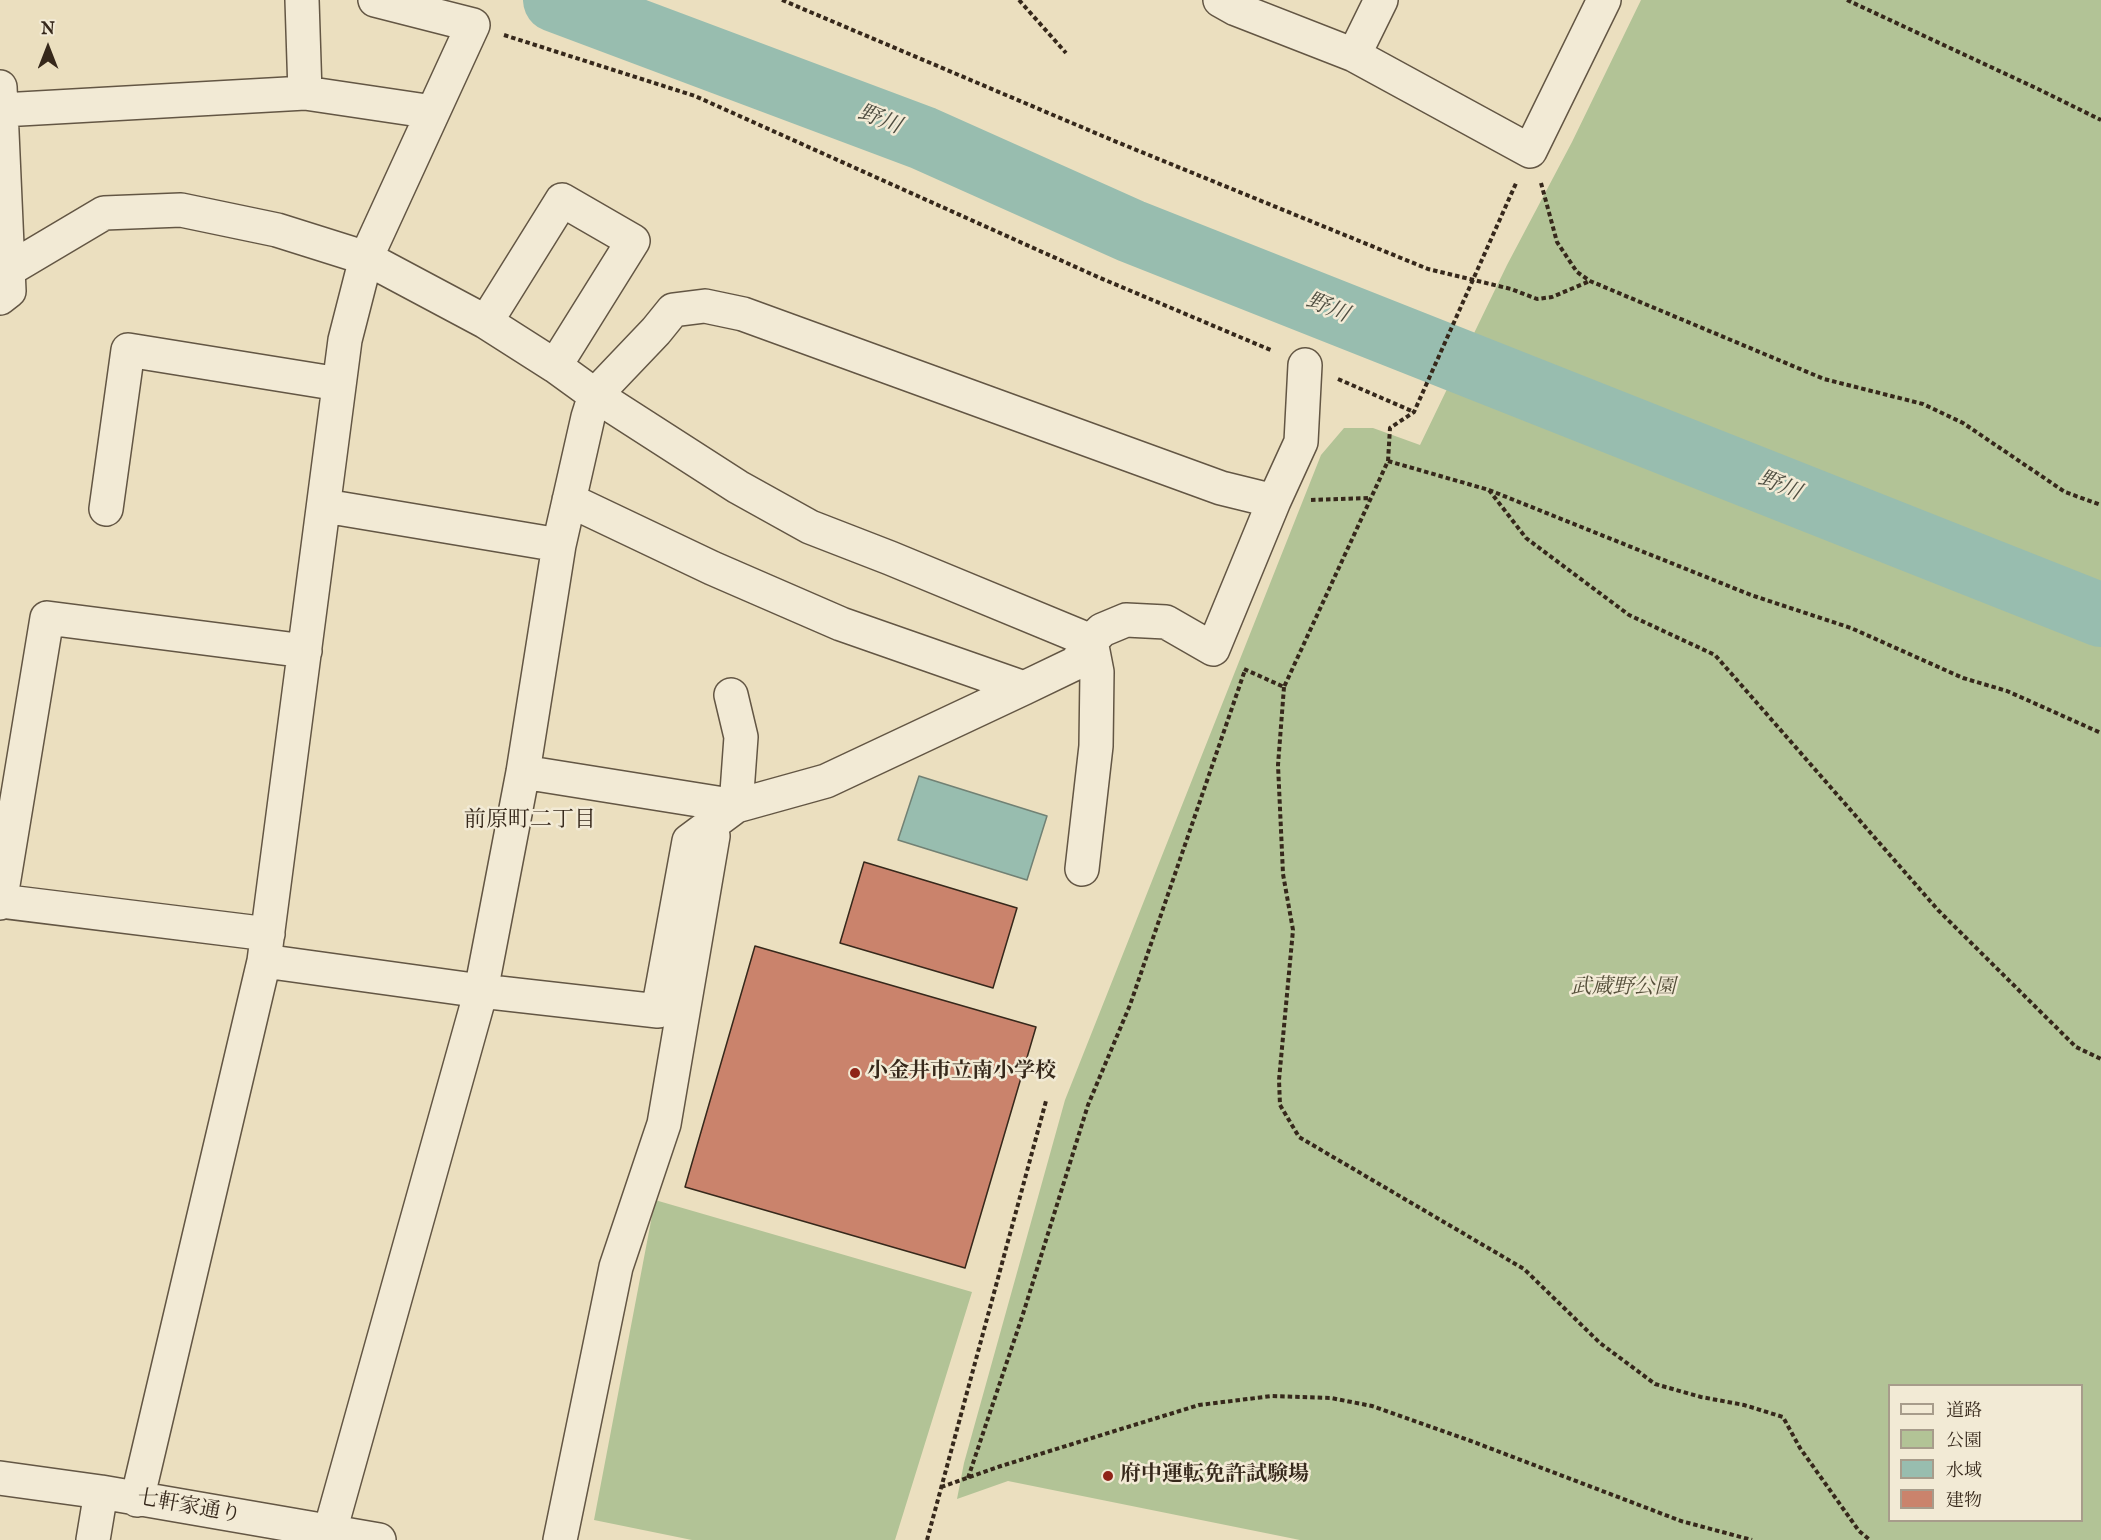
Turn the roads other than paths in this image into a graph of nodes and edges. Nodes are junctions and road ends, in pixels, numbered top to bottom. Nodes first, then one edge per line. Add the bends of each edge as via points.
1 (302, 0) edge
2 (375, 0) edge
3 (1220, 0) edge
4 (1381, 0) edge
5 (1604, 0) edge
6 (1354, 55) junction
7 (305, 93) junction
8 (1, 99) edge
9 (433, 112) junction
10 (366, 258) junction
11 (3, 280) edge
12 (486, 322) junction
13 (1305, 365) road end
14 (555, 366) junction
15 (339, 384) junction
16 (596, 395) junction
17 (569, 500) junction
18 (1274, 501) junction
19 (325, 506) junction
20 (106, 508) dead end
21 (559, 545) junction
22 (1091, 641) junction
23 (305, 651) junction
24 (1024, 688) junction
25 (731, 695) dead end
26 (523, 772) junction
27 (725, 814) junction
28 (1082, 869) dead end
29 (0, 902) edge
30 (266, 948) junction
31 (481, 991) junction
32 (0, 1478) edge
33 (101, 1492) junction
34 (137, 1500) junction
35 (330, 1531) junction
36 (93, 1540) edge
37 (378, 1540) edge
38 (560, 1540) edge

1 - 7 street
2 - 9 street via 473,25
3 - 6 street
4 - 6 street
5 - 6 street via 1530,150
7 - 8 street
7 - 9 street
8 - 11 street
9 - 10 street
10 - 11 street via 277,230 181,210 104,213
10 - 12 street
10 - 15 street via 345,340
12 - 14 street
12 - 14 street via 562,200 633,241
13 - 18 street via 1301,442
14 - 16 street
15 - 19 street
15 - 20 street via 128,350
16 - 17 street
16 - 18 street via 673,310 705,306 754,318 1221,488
16 - 22 street via 738,487 810,527
17 - 21 street
17 - 24 street via 841,624
18 - 22 street via 1213,649 1166,622 1126,620 1102,630
19 - 21 street
19 - 23 street
21 - 26 street
22 - 24 street via 1076,663
22 - 28 street via 1097,672 1096,746
23 - 29 street via 47,618
23 - 30 street
24 - 27 street via 826,781
25 - 27 street via 741,737
26 - 27 street
26 - 31 street
27 - 31 street via 689,841 658,1011
27 - 38 street via 664,1124 616,1267
29 - 30 street
30 - 31 street
30 - 34 street
31 - 35 street
32 - 33 street, 七軒家通り
33 - 34 street, 七軒家通り
33 - 36 street
34 - 35 street, 七軒家通り
35 - 37 street, 七軒家通り

